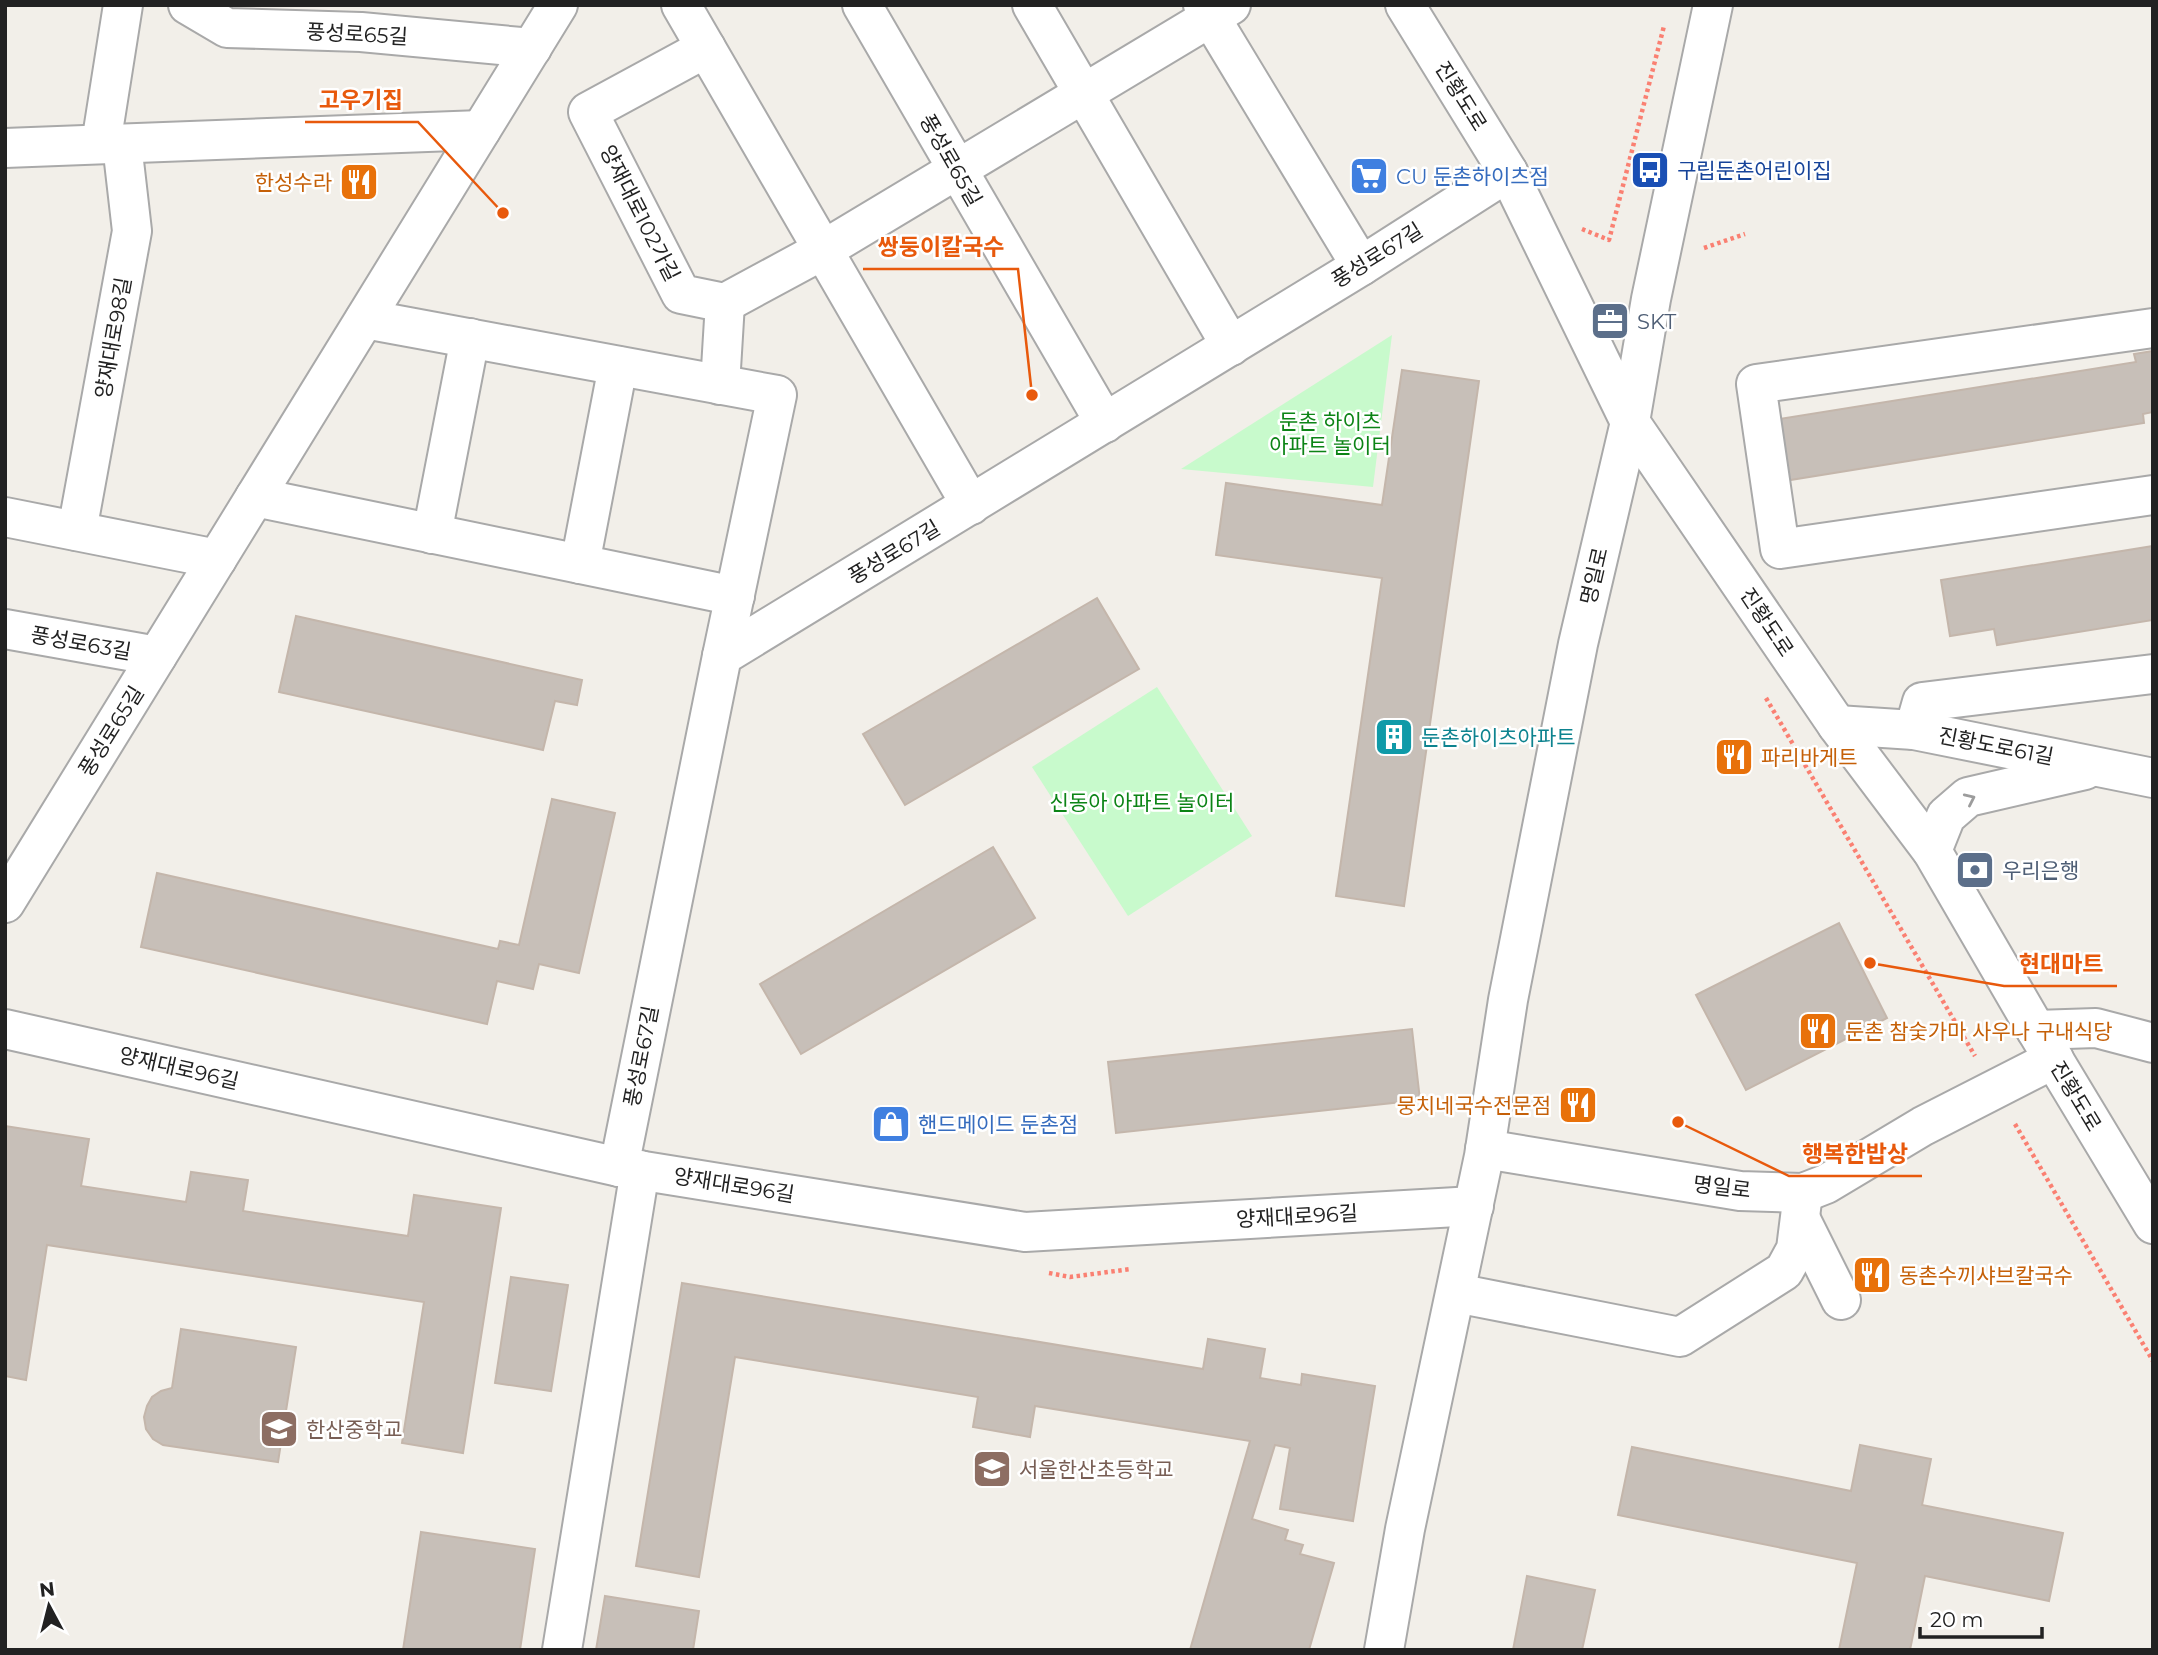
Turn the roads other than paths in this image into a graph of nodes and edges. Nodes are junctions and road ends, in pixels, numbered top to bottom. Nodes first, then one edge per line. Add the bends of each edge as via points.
1 (123, 5) edge
2 (188, 5) edge
3 (558, 5) edge
4 (681, 5) edge
5 (862, 5) edge
6 (1032, 5) edge
7 (1405, 5) edge
8 (1713, 5) edge
9 (1215, 10) edge
10 (300, 18) edge
11 (532, 48) junction
12 (706, 48) junction
13 (1084, 94) junction
14 (481, 130) junction
15 (111, 144) junction
16 (5, 148) edge
17 (957, 171) junction
18 (1508, 172) junction
19 (823, 250) junction
20 (1361, 266) junction
21 (725, 303) junction
22 (365, 319) junction
23 (2153, 328) edge
24 (470, 338) junction
25 (1231, 346) junction
26 (618, 366) junction
27 (720, 385) junction
28 (1630, 422) junction
29 (1105, 423) junction
30 (2153, 495) edge
31 (255, 498) junction
32 (971, 505) junction
33 (5, 517) edge
34 (77, 531) junction
35 (432, 534) junction
36 (217, 558) junction
37 (580, 564) junction
38 (735, 596) junction
39 (5, 629) edge
40 (157, 656) junction
41 (722, 656) junction
42 (2153, 674) edge
43 (1837, 726) junction
44 (1914, 730) junction
45 (2099, 767) junction
46 (2153, 778) edge
47 (1932, 851) junction
48 (5, 903) edge
49 (5, 1029) edge
50 (2153, 1043) edge
51 (2045, 1044) junction
52 (1485, 1149) junction
53 (629, 1169) junction
54 (1474, 1206) junction
55 (1802, 1206) junction
56 (2153, 1224) edge
57 (1456, 1293) junction
58 (1841, 1300) dead end
59 (562, 1650) edge
60 (1384, 1650) edge

1 - 15 street, 양재대로98길
2 - 10 street, 풍성로65길 via 226,28
3 - 11 street, 풍성로65길
4 - 12 street
5 - 17 street, 풍성로65길
6 - 13 street
7 - 18 street, 진황도로
8 - 28 street, 명일로
9 - 13 street
9 - 20 street
10 - 11 street, 풍성로65길 via 361,32
11 - 14 street, 풍성로65길
12 - 19 street
12 - 21 street, 양재대로102가길 via 588,112 681,294
13 - 17 street
13 - 25 street
14 - 15 street
14 - 22 street, 풍성로65길
15 - 16 street
15 - 34 street, 양재대로98길 via 132,231
17 - 19 street
17 - 29 street, 풍성로65길
18 - 20 street, 풍성로67길
18 - 28 street, 진황도로
19 - 21 street
19 - 32 street
20 - 25 street, 풍성로67길
21 - 27 street
22 - 24 street
22 - 31 street, 풍성로65길
23 - 30 street via 1756,384 1780,549
24 - 26 street
24 - 35 street
25 - 29 street, 풍성로67길
26 - 27 street
26 - 37 street
27 - 38 street via 777,395
28 - 43 street, 진황도로
28 - 52 street, 명일로 via 1578,644 1508,1000
29 - 32 street, 풍성로67길
31 - 35 street
31 - 36 street, 풍성로65길
32 - 41 street, 풍성로67길
33 - 34 street
34 - 36 street
35 - 37 street
36 - 40 street, 풍성로65길
37 - 38 street
38 - 41 street
39 - 40 street, 풍성로63길
40 - 48 street, 풍성로65길
41 - 53 street, 풍성로67길
42 - 44 street via 1922,702
43 - 44 street, 진황도로61길
43 - 47 street, 진황도로
44 - 45 street, 진황도로61길
45 - 46 street, 진황도로61길
47 -> 45 street via 1946,816 1968,797
47 - 51 street, 진황도로
49 - 53 street, 양재대로96길
50 - 51 street via 2096,1028
51 - 55 street, 명일로 via 1995,1090 1923,1126 1826,1184
51 - 56 street, 진황도로
52 - 54 street, 명일로
52 - 55 street, 명일로 via 1740,1191
53 - 54 street, 양재대로96길 via 1025,1232
53 - 59 street, 풍성로67길
54 - 57 street, 명일로
55 - 57 street via 1796,1250 1784,1271 1680,1337
55 - 58 street
57 - 60 street, 명일로

